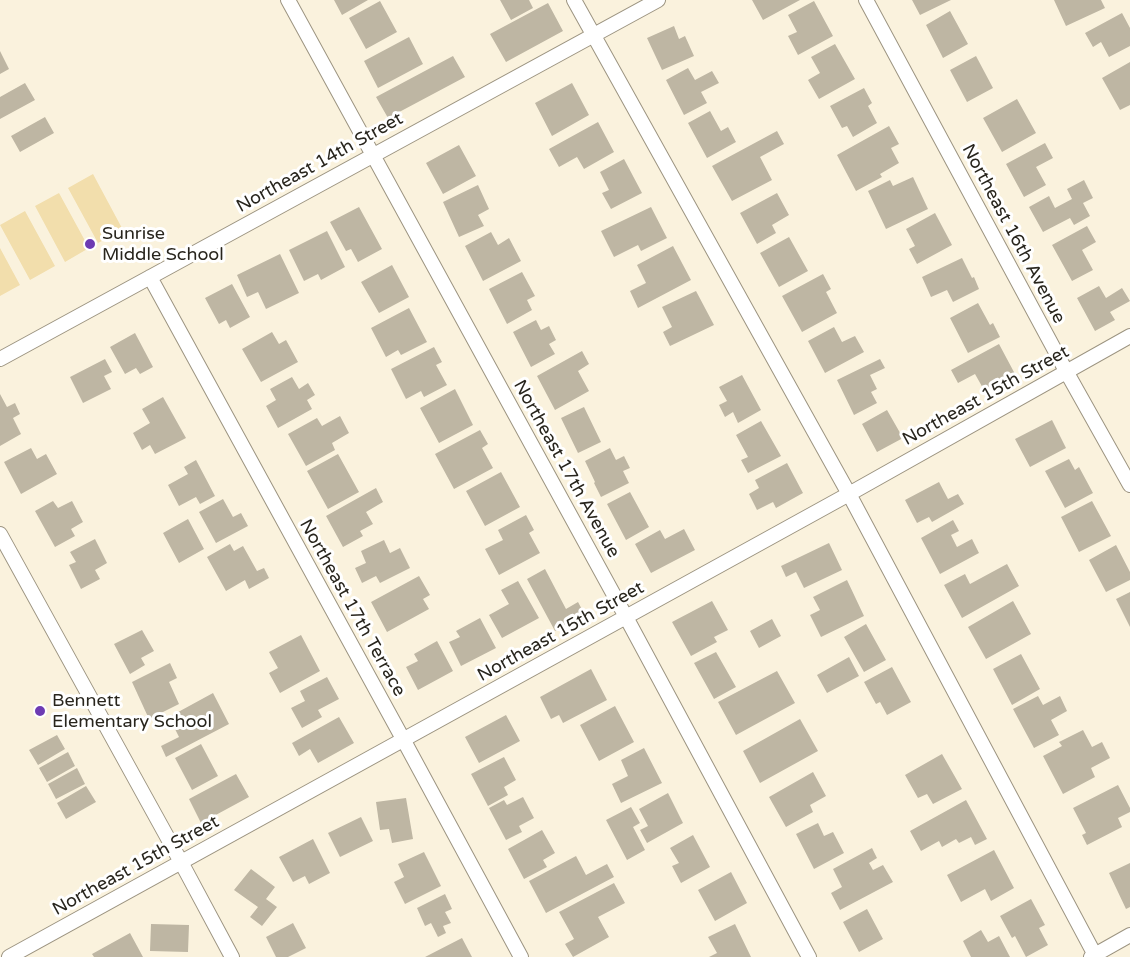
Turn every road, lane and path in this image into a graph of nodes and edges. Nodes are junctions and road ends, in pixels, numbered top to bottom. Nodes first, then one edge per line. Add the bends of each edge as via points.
1 (288, 0) edge
2 (574, 0) edge
3 (658, 0) edge
4 (866, 0) edge
5 (593, 35) junction
6 (373, 154) junction
7 (150, 277) junction
8 (1130, 336) edge
9 (0, 359) edge
10 (1066, 371) junction
11 (1130, 485) edge
12 (849, 494) junction
13 (0, 534) edge
14 (626, 617) junction
15 (403, 739) junction
16 (181, 862) junction
17 (1130, 935) edge
18 (1094, 956) edge
19 (9, 957) edge
20 (232, 957) edge
21 (521, 957) edge
22 (809, 957) edge

1 - 6 street, Northeast 17th Avenue
2 - 5 street
3 - 5 street, Northeast 14th Street
4 - 10 street, Northeast 16th Avenue
5 - 6 street, Northeast 14th Street
5 - 12 street
6 - 7 street, Northeast 14th Street
6 - 14 street, Northeast 17th Avenue
7 - 9 street, Northeast 14th Street
7 - 15 street, Northeast 17th Terrace
8 - 10 street, Northeast 15th Street
10 - 11 street, Northeast 16th Avenue
10 - 12 street, Northeast 15th Street
12 - 14 street, Northeast 15th Street
12 - 18 street
13 - 16 street
14 - 15 street, Northeast 15th Street
14 - 22 street, Northeast 17th Avenue
15 - 16 street, Northeast 15th Street
15 - 21 street, Northeast 17th Terrace
16 - 19 street, Northeast 15th Street
16 - 20 street
17 - 18 street

